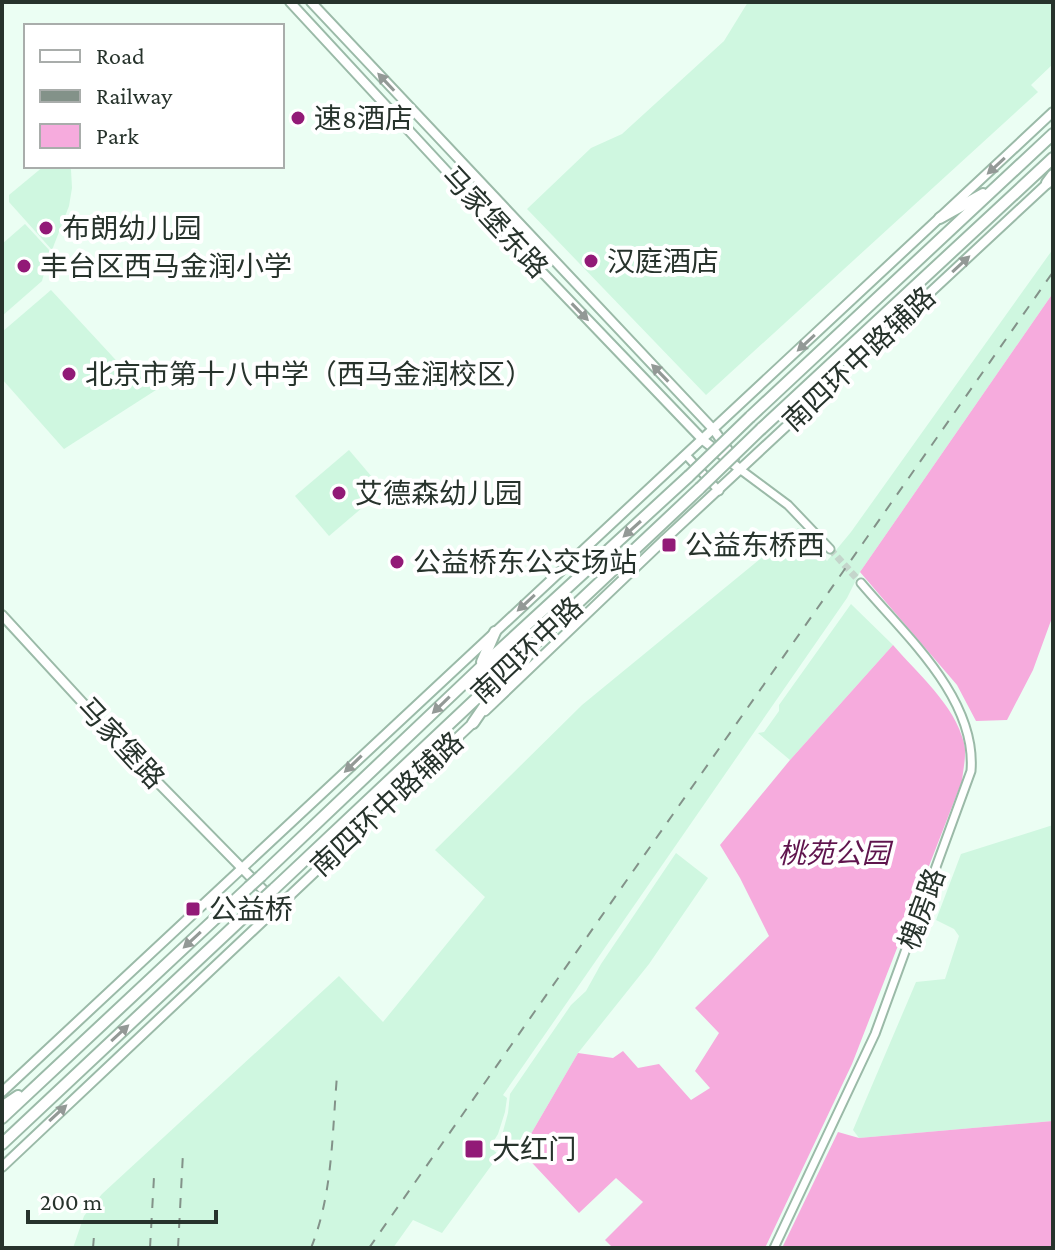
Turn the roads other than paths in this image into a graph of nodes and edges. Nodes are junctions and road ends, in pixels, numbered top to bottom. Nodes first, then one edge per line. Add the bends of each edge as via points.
1 (290, 2) edge
2 (311, 2) edge
3 (1053, 112) edge
4 (1053, 134) edge
5 (1053, 158) edge
6 (1051, 179) edge
7 (998, 185) junction
8 (940, 218) junction
9 (714, 430) junction
10 (703, 440) junction
11 (686, 455) junction
12 (741, 470) junction
13 (719, 491) junction
14 (830, 549) tunnel mouth
15 (861, 583) tunnel mouth
16 (2, 615) edge
17 (495, 632) junction
18 (518, 658) junction
19 (480, 668) junction
20 (473, 723) junction
21 (242, 870) junction
22 (279, 906) junction
23 (46, 1077) junction
24 (2, 1092) edge
25 (2, 1107) edge
26 (2, 1118) edge
27 (2, 1144) edge
28 (2, 1167) edge
29 (774, 1248) edge

1 -> 10 main road, 马家堡东路
9 -> 2 main road, 马家堡东路
3 -> 8 main road, 南四环中路辅路
4 - 7 highway, 南四环中路
5 - 18 highway, 南四环中路, bridge
12 -> 6 main road, 南四环中路辅路
7 - 8 highway
7 -> 19 highway, 南四环中路, bridge
8 -> 9 main road, 南四环中路辅路
9 - 10 main road, 南四环中路辅路
9 - 12 main road, 马家堡东路
10 - 11 main road, 南四环中路辅路
10 - 12 main road, 马家堡东路
11 - 13 street
11 -> 17 main road, 南四环中路辅路
12 - 13 main road, 南四环中路辅路
12 - 14 street via 788,505
13 - 20 main road, 南四环中路辅路
15 - 29 street, 槐房路 via 951,691 968,739 971,771 875,1034
16 - 21 main road, 马家堡路
17 - 19 highway
17 -> 21 main road, 南四环中路辅路
18 - 20 highway
27 -> 18 highway, 南四环中路, bridge
19 -> 23 highway, 南四环中路, bridge
20 - 22 main road, 南四环中路辅路
21 - 22 main road, 马家堡路
21 - 24 main road, 南四环中路辅路
28 -> 22 main road, 南四环中路辅路
23 - 25 highway
23 - 26 highway, 南四环中路

